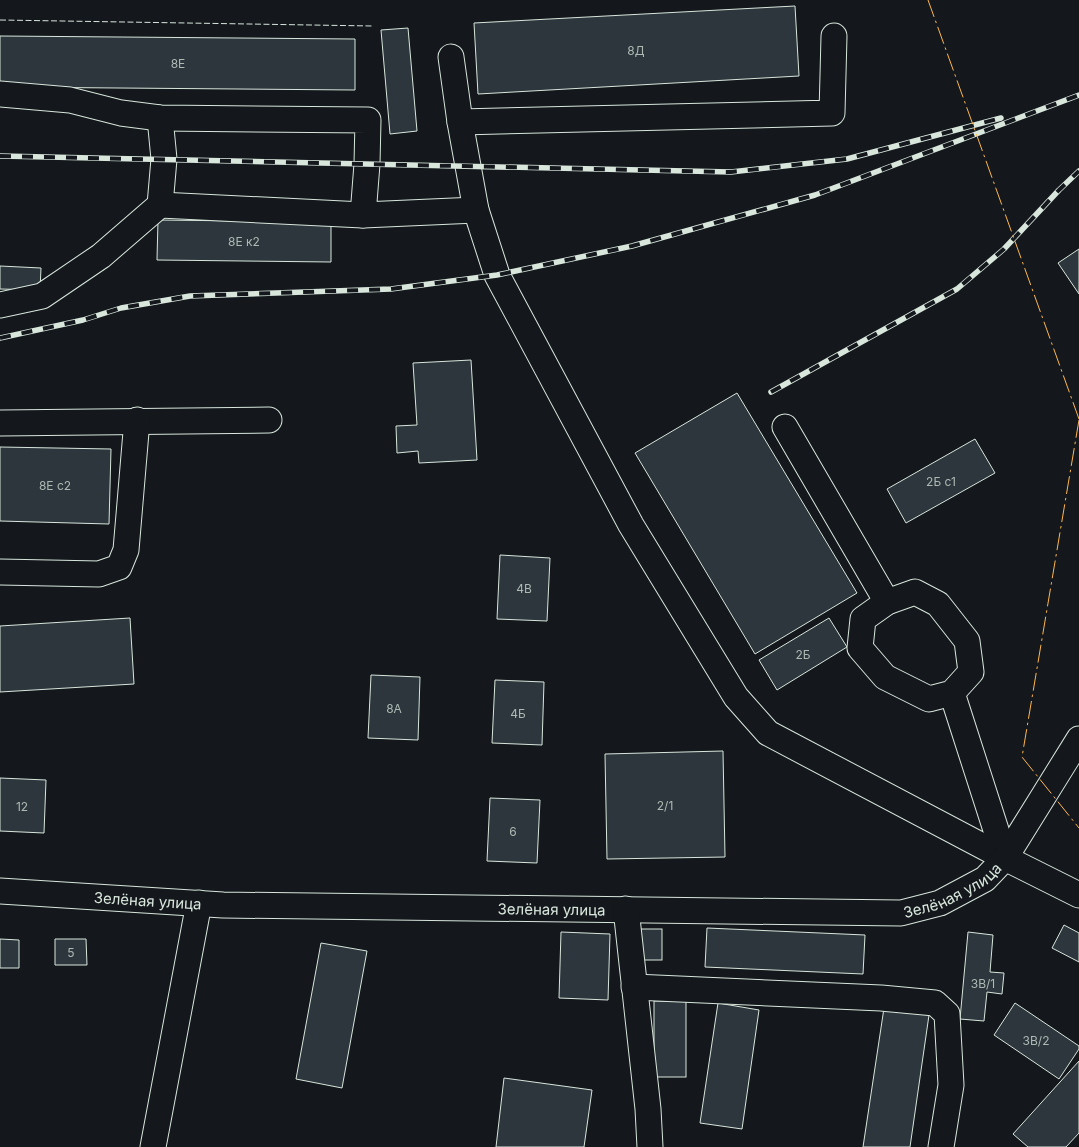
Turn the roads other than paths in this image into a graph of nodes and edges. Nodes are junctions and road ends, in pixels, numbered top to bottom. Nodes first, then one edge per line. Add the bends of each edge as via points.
1 (834, 36) dead end
2 (451, 57) dead end
3 (0, 94) edge
4 (160, 118) junction
5 (460, 122) junction
6 (160, 205) junction
7 (476, 210) junction
8 (363, 215) junction
9 (0, 305) edge
10 (137, 420) junction
11 (270, 420) dead end
12 (0, 423) edge
13 (786, 427) dead end
14 (0, 572) edge
15 (887, 602) junction
16 (952, 693) junction
17 (1079, 739) edge
18 (1005, 858) junction
19 (0, 891) edge
20 (1079, 895) edge
21 (199, 903) junction
22 (626, 909) junction
23 (634, 988) junction
24 (153, 1147) edge
25 (650, 1147) edge
26 (940, 1147) edge

1 - 5 street via 832,113
2 - 5 street
3 - 4 street via 70,100 121,113
4 - 6 street via 164,159
4 - 8 street via 368,120
5 - 7 street
6 - 8 street
6 - 9 street via 102,256 42,296
7 - 8 street
7 - 18 street via 498,275 631,525 736,697 768,732
10 - 11 street
10 - 12 street
10 - 14 street via 126,550 119,566 99,574
13 - 15 street
15 - 16 street via 915,592 938,604 967,642 971,672
15 - 16 street via 863,619 860,648 885,677 929,699
16 - 18 street
17 - 18 street
18 - 20 street, Зелёная улица
18 - 22 street, Зелёная улица via 985,879 940,903 901,913
19 - 21 street, Зелёная улица
21 - 22 street, Зелёная улица
21 - 24 street
22 - 23 street
23 - 25 street
23 - 26 street via 935,1003 948,1014 950,1084

